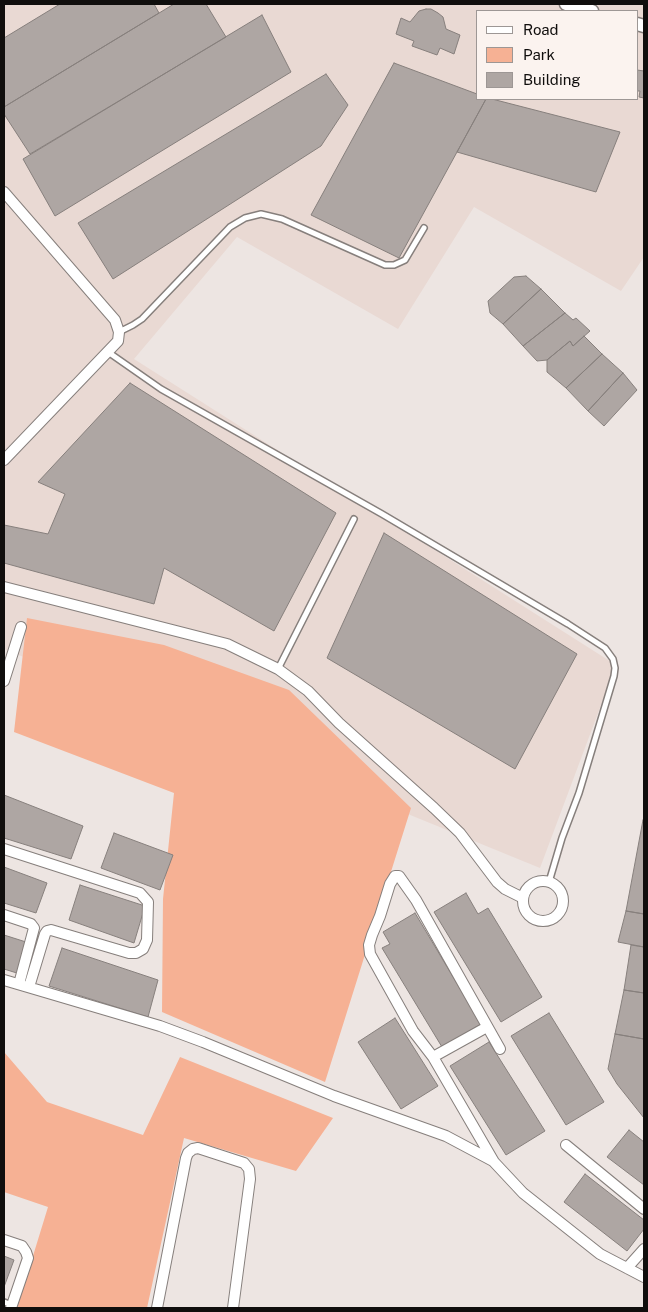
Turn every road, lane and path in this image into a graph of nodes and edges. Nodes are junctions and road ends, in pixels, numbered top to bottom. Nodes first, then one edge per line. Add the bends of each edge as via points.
1 (566, 4) edge
2 (588, 10) edge
3 (4, 192) edge
4 (424, 228) dead end
5 (119, 332) junction
6 (108, 352) junction
7 (4, 460) edge
8 (354, 519) dead end
9 (4, 587) edge
10 (21, 627) dead end
11 (278, 669) junction
12 (4, 681) edge
13 (4, 849) edge
14 (549, 882) junction
15 (523, 898) junction
16 (4, 915) edge
17 (4, 980) edge
18 (24, 985) junction
19 (487, 1027) junction
20 (500, 1049) dead end
21 (433, 1057) junction
22 (566, 1145) dead end
23 (494, 1162) junction
24 (644, 1209) edge
25 (4, 1240) edge
26 (644, 1249) edge
27 (627, 1268) junction
28 (644, 1277) edge
29 (9, 1305) edge
30 (157, 1308) edge
31 (233, 1308) edge

1 - 2 street
3 - 5 street via 115,320
4 - 5 lane via 405,260 385,265 282,218 261,214 245,218 230,227 142,319
5 - 6 street via 118,341
6 - 7 street
6 - 14 lane via 161,389 382,514 605,648 613,658 614,676
8 - 11 lane
9 - 11 street via 226,644
10 - 12 street
11 - 15 street via 308,691 460,833 496,882
13 - 18 street via 140,893 148,902 147,940 143,949 130,953 47,931
14 - 15 street via 533,884
14 - 15 street via 558,888 562,899 561,910 553,918 542,921 532,917
16 - 18 street via 34,928
17 - 18 street
18 - 23 street via 204,1042 334,1096 446,1136
19 - 20 street
19 - 21 street
19 - 21 street via 416,900 399,876 395,876 372,934 370,954 413,1031
21 - 23 street
22 - 24 street
23 - 27 street via 536,1204 600,1254
25 - 29 street via 22,1246 28,1258
26 - 27 street
27 - 28 street
30 - 31 street via 186,1158 188,1153 198,1148 244,1163 250,1178

